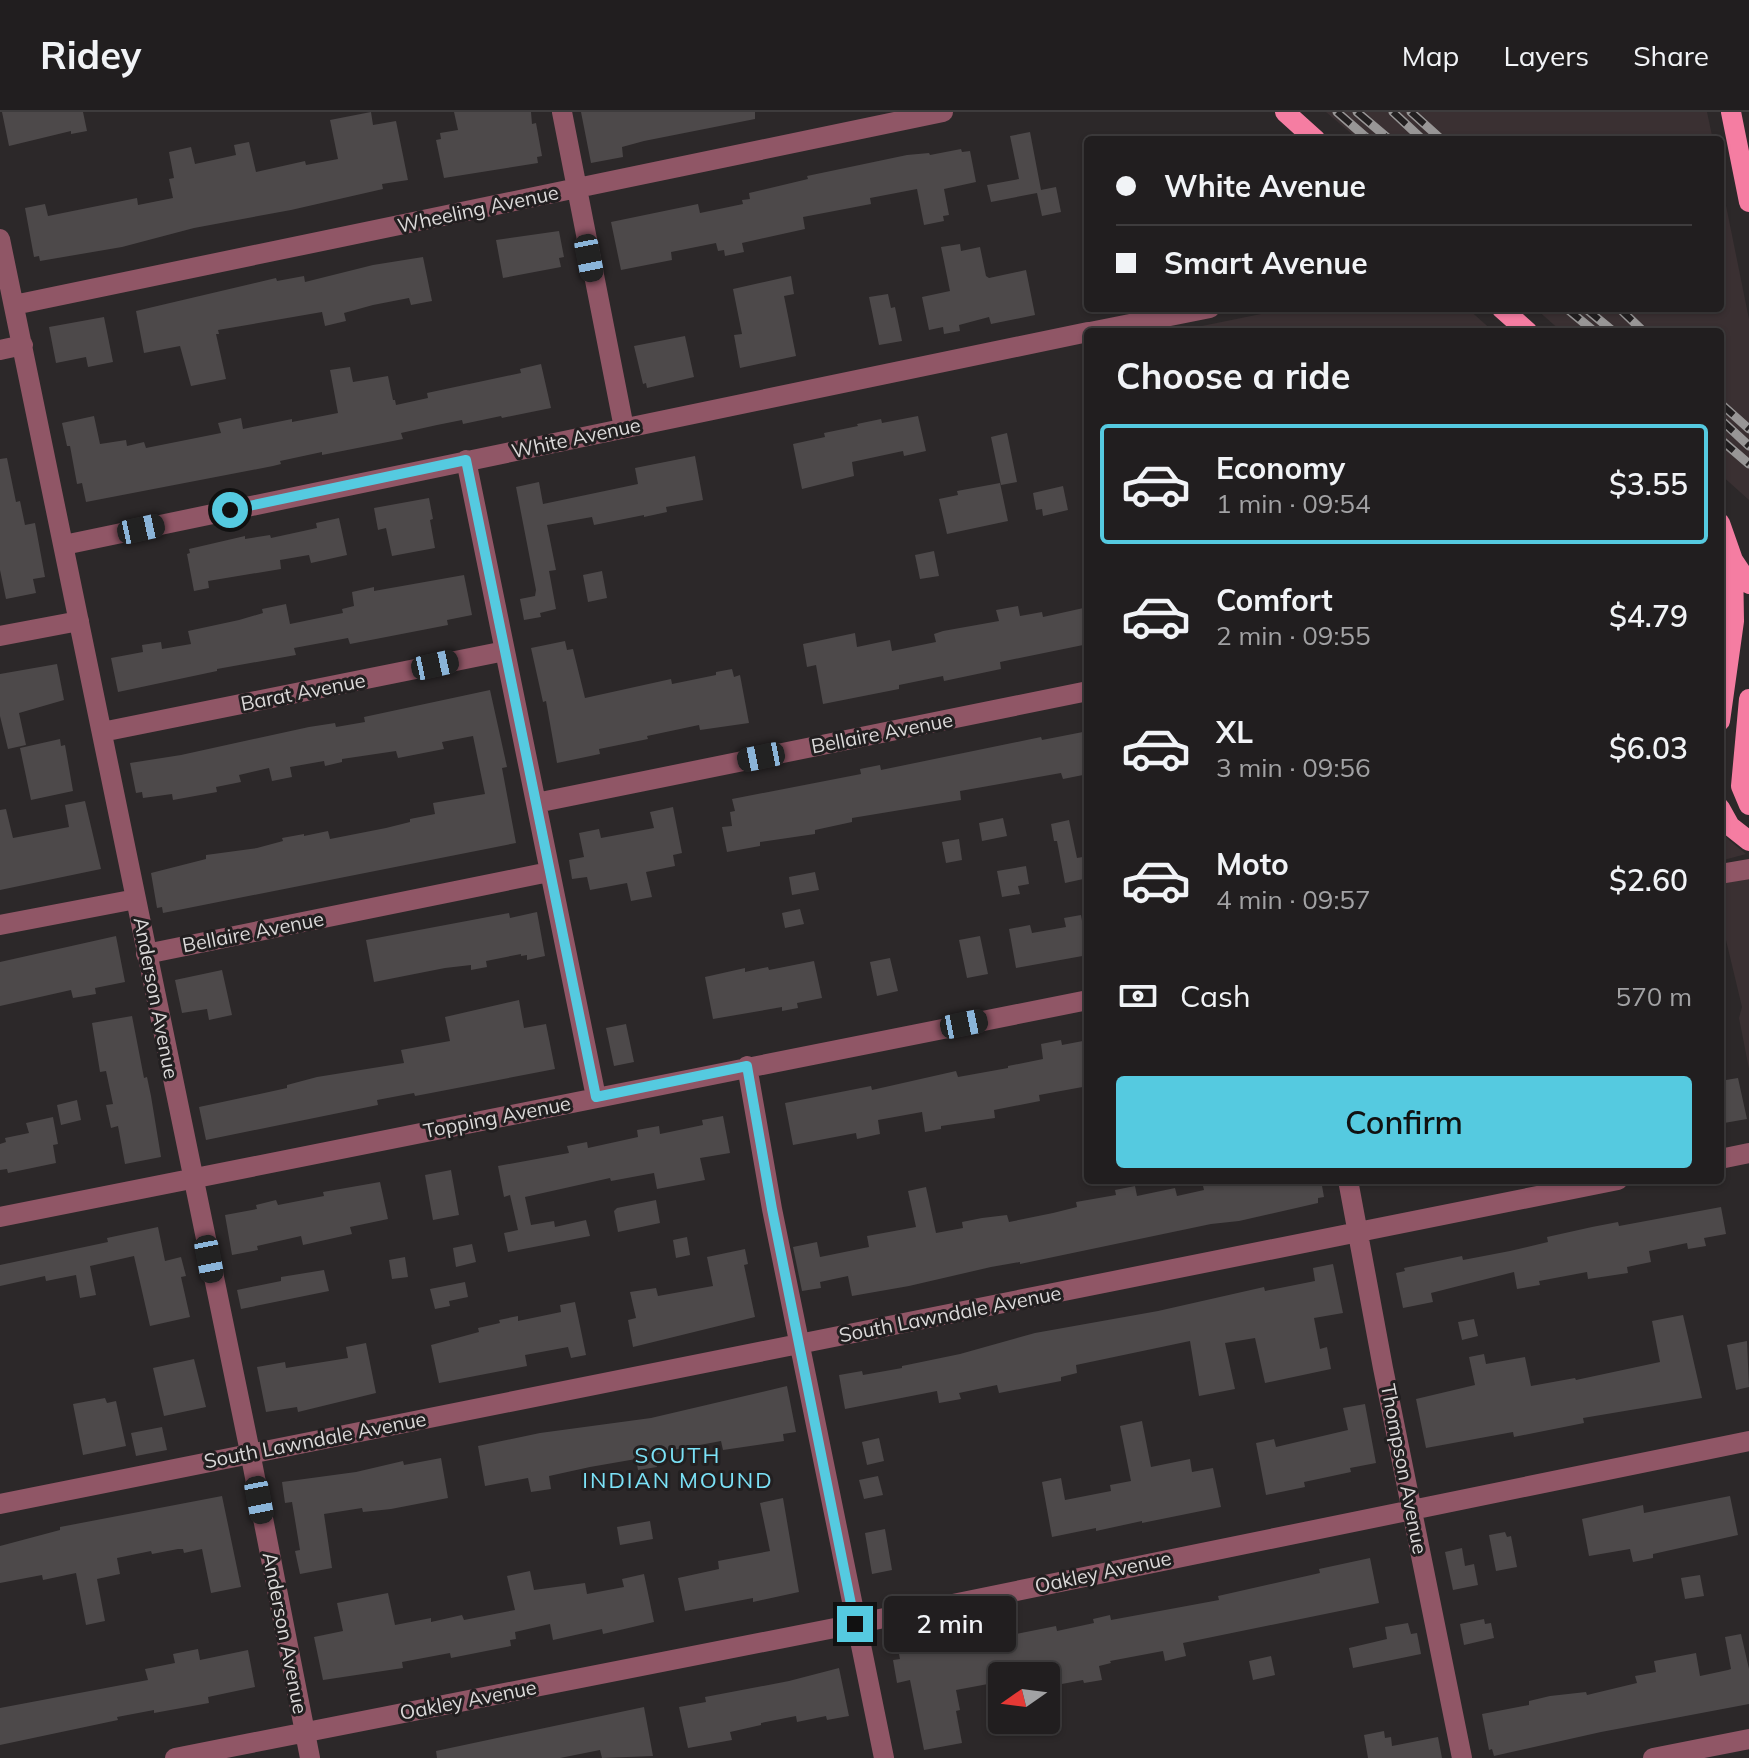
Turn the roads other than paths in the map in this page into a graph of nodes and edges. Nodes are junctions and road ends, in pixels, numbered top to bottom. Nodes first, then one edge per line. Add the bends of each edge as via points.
1 (562, 112) edge
2 (943, 112) edge
3 (1285, 112) edge
4 (1731, 112) edge
5 (1312, 136) edge
6 (575, 189) junction
7 (1749, 202) edge
8 (0, 239) edge
9 (14, 305) junction
10 (1200, 312) edge
11 (1506, 312) edge
12 (1172, 324) edge
13 (1130, 328) edge
14 (1524, 328) edge
15 (1084, 333) edge
16 (23, 345) junction
17 (0, 350) edge
18 (624, 428) junction
19 (466, 460) junction
20 (64, 545) junction
21 (1726, 561) edge
22 (1749, 584) edge
23 (79, 621) junction
24 (0, 636) edge
25 (505, 651) junction
26 (1084, 692) edge
27 (1724, 692) edge
28 (1749, 699) edge
29 (102, 732) junction
30 (536, 803) junction
31 (1749, 805) edge
32 (1724, 815) edge
33 (1749, 841) edge
34 (1749, 869) edge
35 (549, 872) junction
36 (1724, 873) edge
37 (136, 899) junction
38 (0, 925) edge
39 (146, 954) junction
40 (1084, 1001) edge
41 (747, 1066) junction
42 (596, 1097) junction
43 (1749, 1153) edge
44 (1724, 1158) edge
45 (193, 1179) junction
46 (1349, 1184) edge
47 (1598, 1184) edge
48 (0, 1217) edge
49 (1359, 1233) junction
50 (801, 1343) junction
51 (1749, 1441) edge
52 (250, 1452) junction
53 (0, 1504) edge
54 (1412, 1509) junction
55 (855, 1624) junction
56 (304, 1732) junction
57 (1749, 1739) edge
58 (175, 1758) edge
59 (310, 1758) edge
60 (884, 1758) edge
61 (1462, 1758) edge
62 (1653, 1758) edge

1 - 6 street
2 - 6 street, Wheeling Avenue
3 - 5 main road
4 - 7 main road
6 - 9 street, Wheeling Avenue
6 - 18 street
8 - 9 street, Anderson Avenue
9 - 16 street, Anderson Avenue
10 - 12 street, White Avenue
11 - 14 main road
12 - 13 street, White Avenue
15 - 18 street, White Avenue
16 - 17 street
16 - 20 street, Anderson Avenue
18 - 19 street, White Avenue
19 - 20 street, White Avenue
19 - 25 street
20 - 23 street, Anderson Avenue
21 - 22 main road
21 - 27 main road via 1734,621
23 - 24 street
23 - 29 street, Anderson Avenue
25 - 29 street, Barat Avenue
25 - 30 street
26 - 30 street, Bellaire Avenue
28 - 31 main road via 1741,786
29 - 37 street, Anderson Avenue
30 - 35 street
32 - 33 main road
34 - 36 street
35 - 39 street, Bellaire Avenue
35 - 42 street
37 - 38 street
37 - 39 street, Anderson Avenue
39 - 45 street, Anderson Avenue
40 - 41 street, Topping Avenue
41 - 42 street, Topping Avenue
41 - 50 street
42 - 45 street, Topping Avenue
43 - 44 street
45 - 48 street, Topping Avenue
45 - 52 street, Anderson Avenue
46 - 49 street, Thompson Avenue
47 - 49 street, South Lawndale Avenue
49 - 50 street, South Lawndale Avenue
49 - 54 street, Thompson Avenue
50 - 52 street, South Lawndale Avenue
50 - 55 street
51 - 54 street, Oakley Avenue
52 - 53 street, South Lawndale Avenue
52 - 56 street, Anderson Avenue
54 - 55 street, Oakley Avenue
54 - 61 street, Thompson Avenue
55 - 56 street, Oakley Avenue
55 - 60 street
56 - 58 street, Oakley Avenue
56 - 59 street, Anderson Avenue
57 - 62 street

